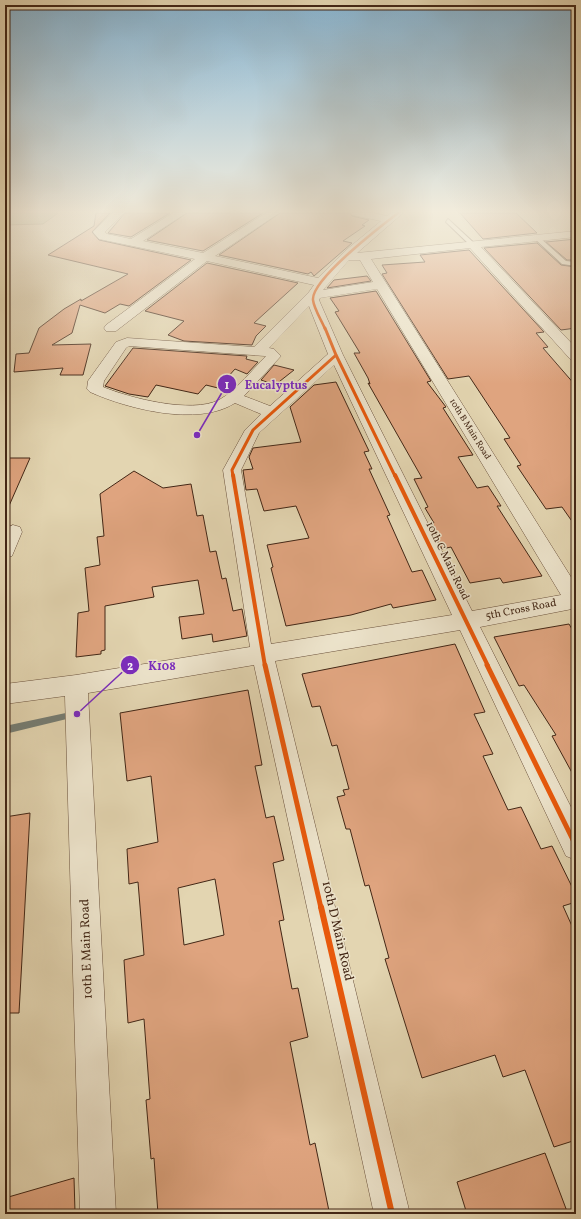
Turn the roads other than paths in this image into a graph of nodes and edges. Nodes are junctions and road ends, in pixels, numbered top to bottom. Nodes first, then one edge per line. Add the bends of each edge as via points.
1 (188, 270) edge
2 (250, 270) edge
3 (334, 270) edge
4 (372, 270) edge
5 (496, 270) edge
6 (381, 285) junction
7 (317, 289) junction
8 (111, 328) dead end
9 (258, 351) junction
10 (336, 355) junction
11 (576, 357) edge
12 (234, 397) junction
13 (272, 413) junction
14 (13, 532) dead end
15 (5, 551) edge
16 (576, 600) edge
17 (466, 621) junction
18 (262, 653) junction
19 (76, 685) junction
20 (5, 694) edge
21 (576, 846) edge
22 (98, 1214) edge
23 (392, 1214) edge

1 - 8 street
2 - 7 street
3 - 7 street
4 - 6 street, 10th B Main Road
5 - 11 street
6 - 7 street
6 - 16 street, 10th B Main Road
7 - 9 street
7 - 10 street, 10th C Main Road via 313,300
9 - 12 street via 269,352 274,356
9 - 12 street via 127,342 122,345 96,381 95,388 105,394 162,408 215,408
10 - 13 street, 10th D Main Road
10 - 17 street, 10th C Main Road
12 - 13 street
13 - 18 street, 10th D Main Road via 253,430 232,470
14 - 15 street
16 - 17 street, 5th Cross Road
17 - 18 street, 5th Cross Road
17 - 21 street, 10th C Main Road
18 - 19 street, 5th Cross Road
18 - 23 street, 10th D Main Road
19 - 20 street, 5th Cross Road
19 - 22 street, 10th E Main Road

